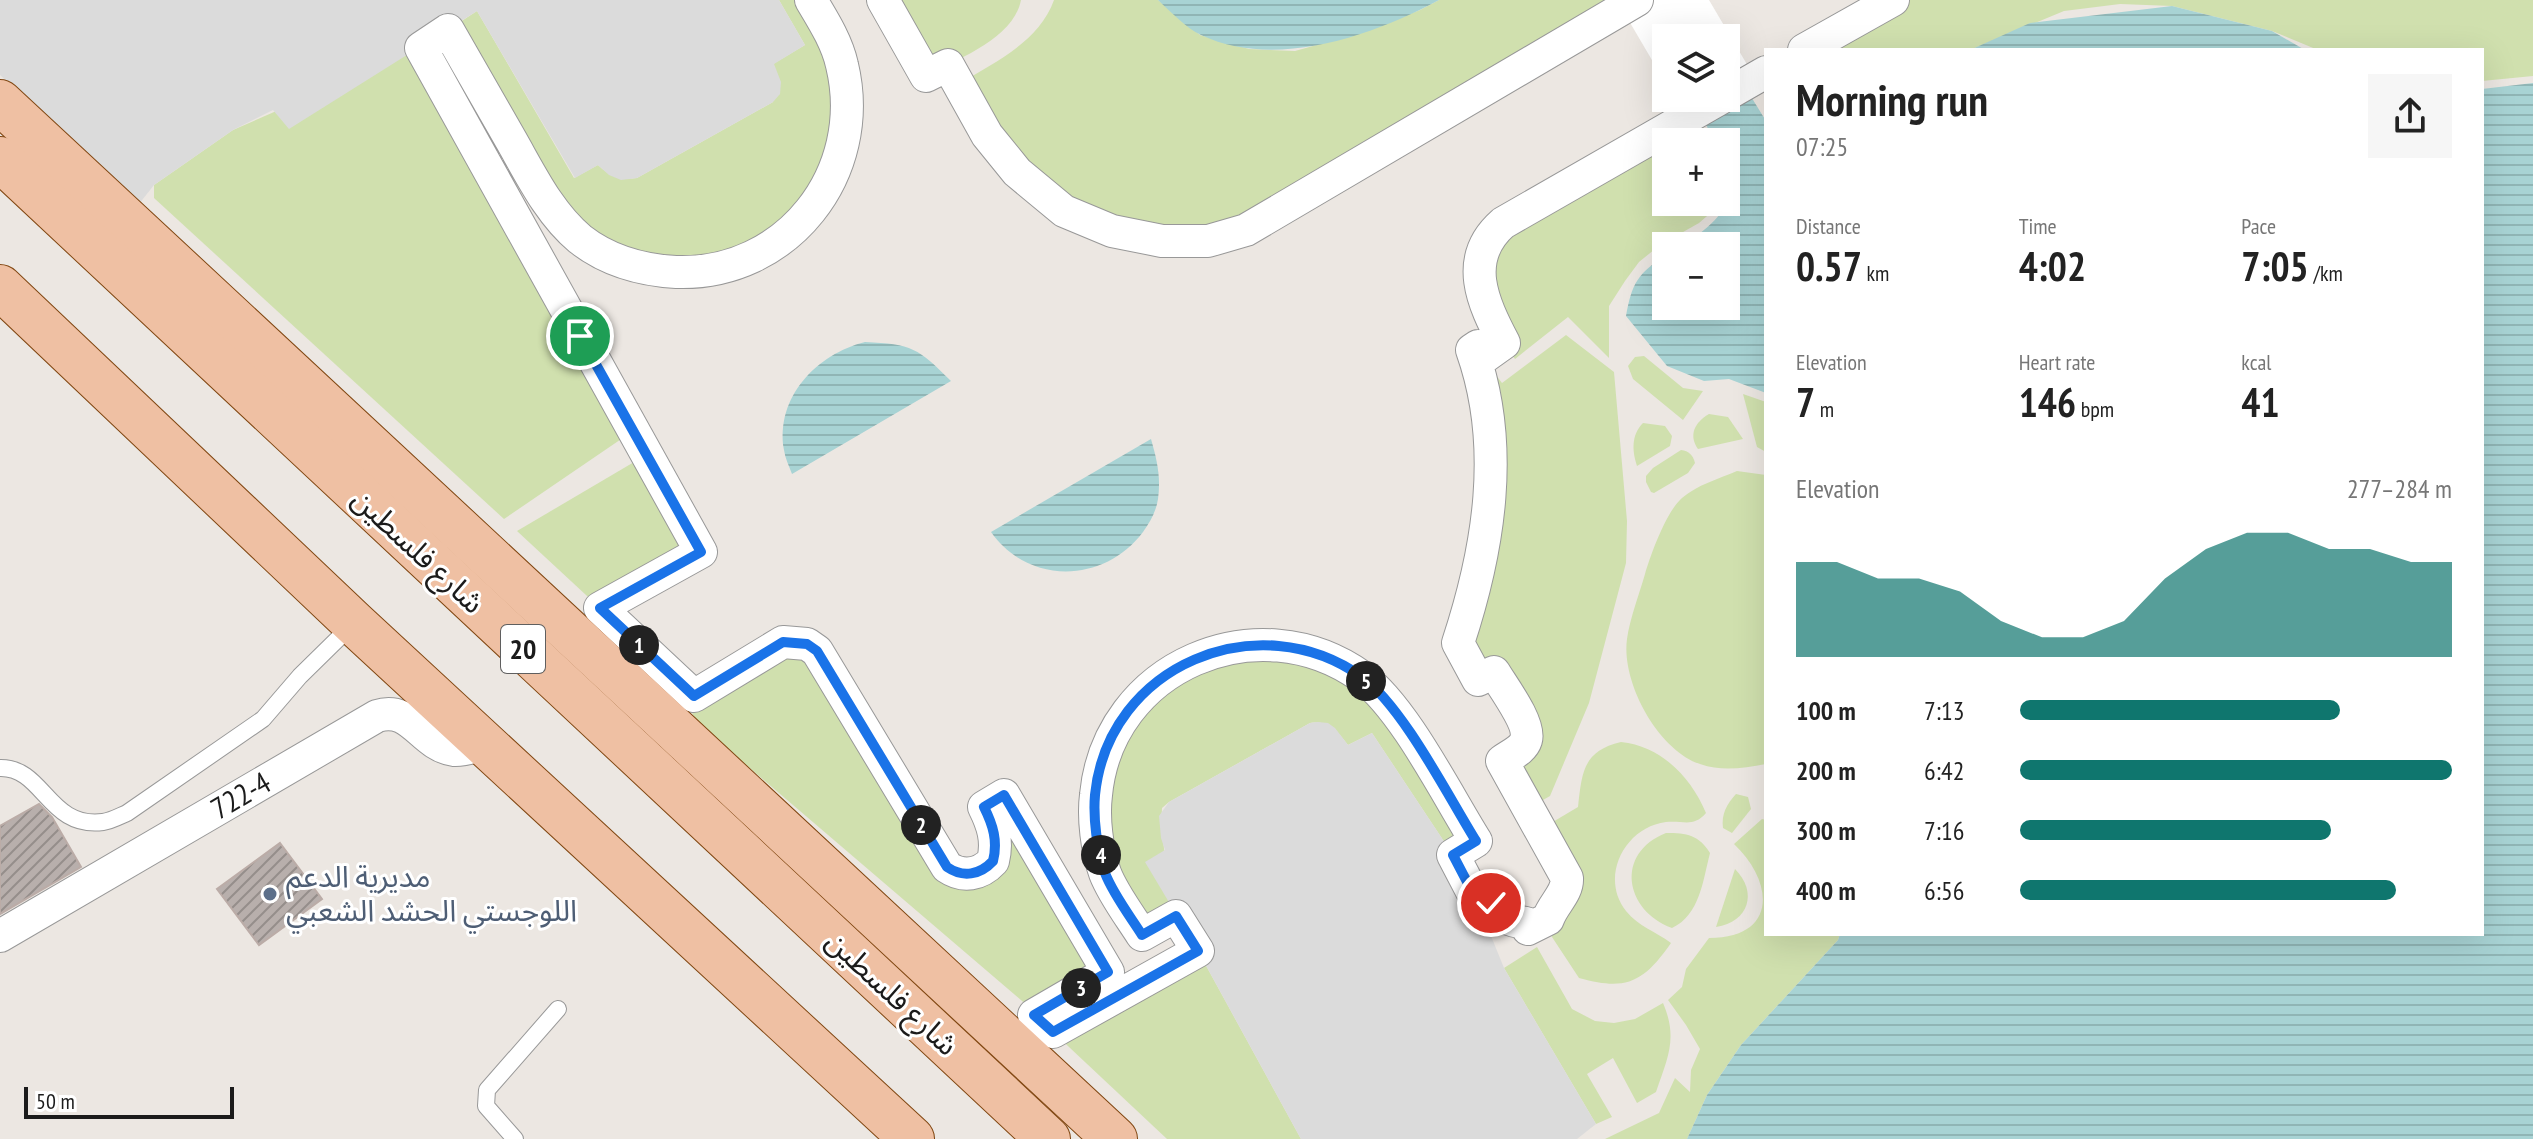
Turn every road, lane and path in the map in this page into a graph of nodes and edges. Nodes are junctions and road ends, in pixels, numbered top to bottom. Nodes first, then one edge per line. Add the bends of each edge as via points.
1 (811, 0) edge
2 (883, 0) edge
3 (1637, 0) edge
4 (1893, 0) edge
5 (1808, 48) edge
6 (1764, 73) edge
7 (1740, 87) edge
8 (0, 102) edge
9 (1697, 112) edge
10 (0, 159) edge
11 (0, 287) edge
12 (354, 623) junction
13 (503, 631) junction
14 (589, 650) junction
15 (640, 697) junction
16 (485, 744) junction
17 (0, 768) edge
18 (662, 780) junction
19 (0, 936) edge
20 (558, 1009) dead end
21 (515, 1139) edge
22 (912, 1139) edge
23 (1048, 1139) edge
24 (1115, 1139) edge

1 - 9 street via 842,65 847,108 834,174 792,231 757,256 711,271 643,269 582,240 550,208 448,30 421,48 701,552 600,608 694,696 783,642 807,644 817,651 955,873 977,873 993,861 995,839 984,807 1004,795 1108,972 1034,1015 1053,1032 1198,951 1176,916 1142,935 1105,874 1095,795 1109,746 1134,702 1168,673 1208,653 1274,645 1302,649 1364,679 1394,709 1476,841 1453,855 1476,899 1491,903 1504,917 1526,923 1528,929 1548,919 1567,878 1502,761 1526,740 1523,722 1494,672 1478,680 1458,643 1485,547 1491,471 1472,350 1478,346 1483,358 1504,343 1482,297 1480,269 1494,230 1503,223
2 - 3 street via 926,76 948,65 987,135 1017,172 1064,211 1112,231 1162,241 1208,241 1246,230
4 - 5 street
6 - 7 street
8 - 14 main road
10 - 13 main road, شارع فلسطين / 20
11 - 12 main road
12 - 16 main road
12 - 17 lane via 263,719 127,813 103,822 64,815 22,771
13 - 14 main road
13 - 18 main road, شارع فلسطين / 20
14 - 15 main road
15 - 18 main road via 656,736
15 - 24 main road
16 - 19 street, 722-4 via 456,750 435,742 400,714 377,716
16 - 22 main road
18 - 23 main road, شارع فلسطين / 20
20 - 21 lane via 487,1090 486,1106

